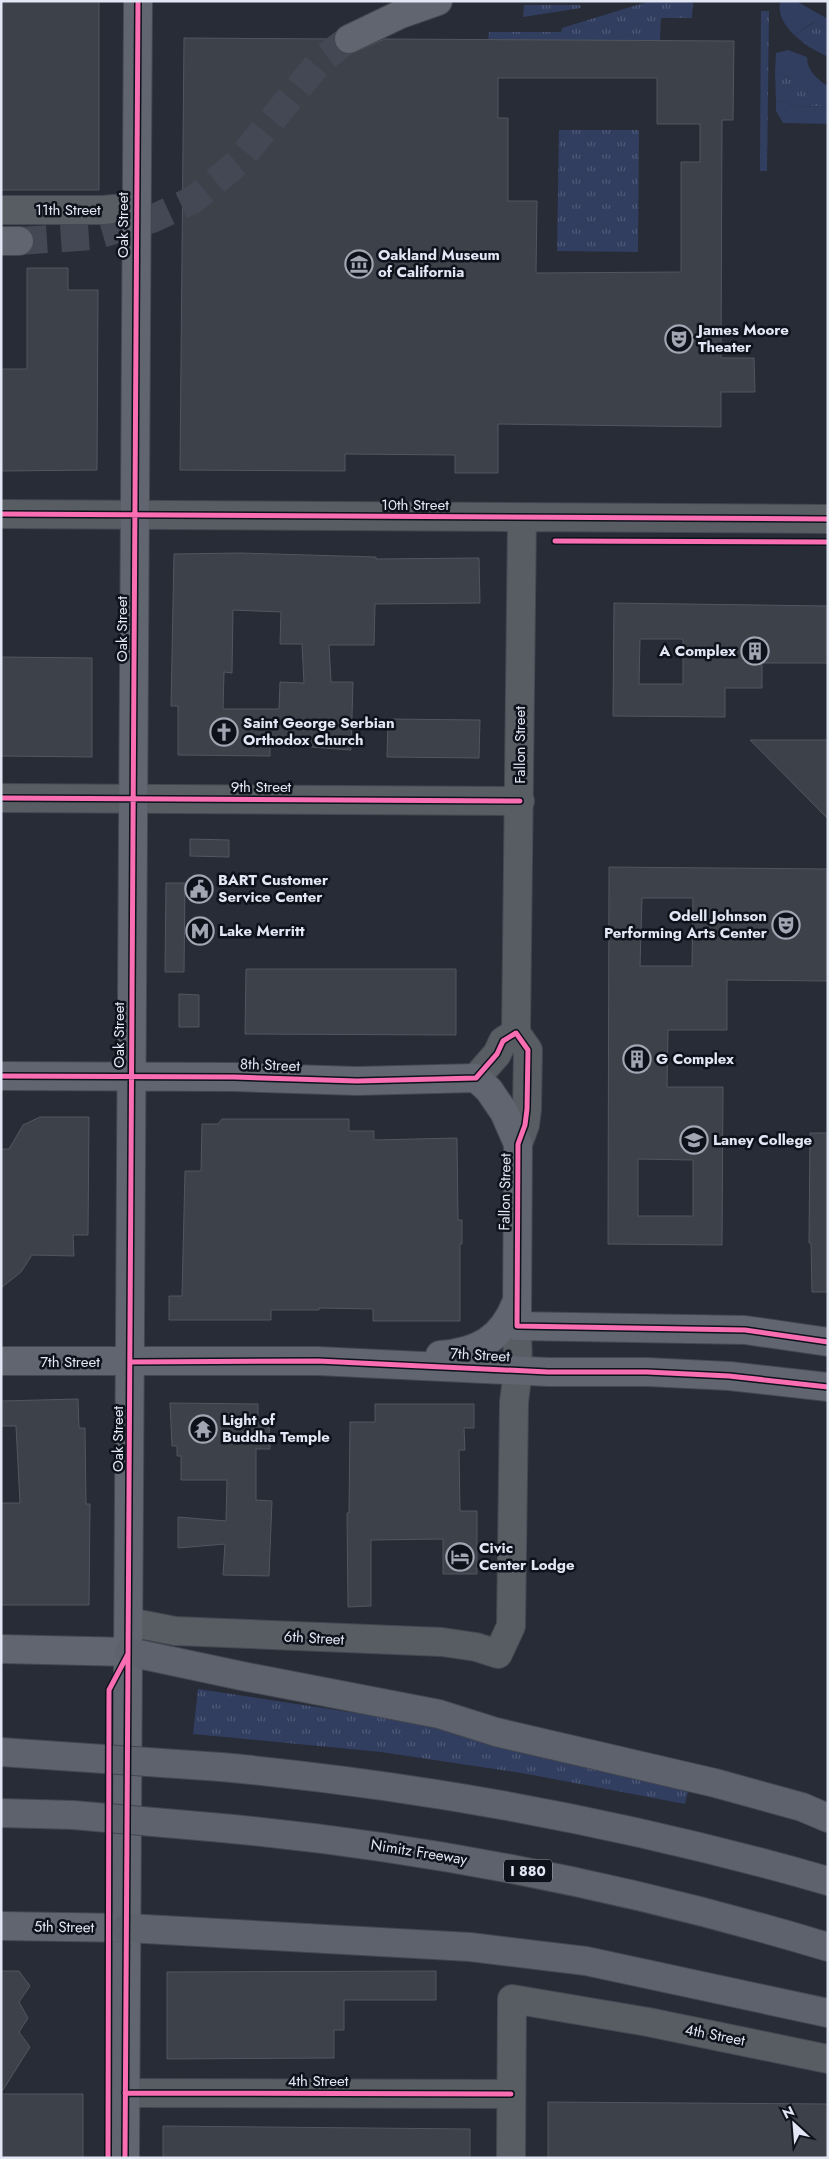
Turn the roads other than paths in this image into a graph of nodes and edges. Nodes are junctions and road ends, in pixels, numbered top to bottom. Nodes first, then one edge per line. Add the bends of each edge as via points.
1 (138, 1) edge
2 (438, 1) edge
3 (349, 39) tunnel mouth
4 (136, 207) junction
5 (1, 210) edge
6 (1, 514) edge
7 (136, 516) junction
8 (522, 518) junction
9 (828, 519) edge
10 (1, 798) edge
11 (133, 799) junction
12 (520, 801) junction
13 (516, 1033) junction
14 (1, 1076) edge
15 (132, 1077) junction
16 (476, 1078) junction
17 (518, 1144) junction
18 (516, 1315) junction
19 (828, 1342) edge
20 (318, 1361) junction
21 (1, 1362) edge
22 (131, 1362) junction
23 (518, 1370) junction
24 (828, 1387) edge
25 (129, 1622) junction
26 (1, 1649) edge
27 (129, 1652) junction
28 (498, 1654) joint
29 (1, 1752) edge
30 (1, 1813) edge
31 (828, 1818) edge
32 (828, 1881) edge
33 (1, 1926) edge
34 (127, 1928) junction
35 (828, 1947) edge
36 (828, 2013) edge
37 (828, 2059) edge
38 (126, 2093) junction
39 (511, 2094) junction
40 (125, 2158) edge
41 (511, 2158) edge

1 - 4 main road, Oak Street
2 - 3 main road via 401,14
4 - 5 street, 11th Street
4 - 7 main road, Oak Street
6 - 7 street, 10th Street
7 - 8 street, 10th Street
7 - 11 main road, Oak Street
8 - 9 street, 10th Street
8 - 12 street, Fallon Street
10 - 11 street, 9th Street
11 - 12 street, 9th Street
11 - 15 main road, Oak Street
12 - 13 street, Fallon Street
13 - 16 street via 503,1041 497,1054
13 - 17 street, Fallon Street via 528,1050 527,1109
14 - 15 main road, 8th Street
15 - 16 main road, 8th Street
15 - 22 main road, Oak Street
16 - 17 main road via 504,1112
17 - 18 main road, Fallon Street
18 - 19 main road via 745,1330
18 - 20 main road via 494,1338 453,1354
18 - 23 street, Fallon Street
20 - 22 main road, 7th Street
20 - 23 main road, 7th Street
21 - 22 main road, 7th Street
22 - 25 main road, Oak Street
23 - 24 main road, 7th Street via 711,1375
23 - 28 street, Fallon Street via 514,1402 511,1626
25 - 27 main road, Oak Street
25 - 28 street, 6th Street via 176,1631 442,1642
26 - 27 main road
27 - 31 highway via 439,1714 496,1732 715,1783 802,1807
27 - 34 main road, Oak Street
29 - 32 highway, bridge via 221,1767 374,1784 518,1806 660,1836
30 - 35 highway, Nimitz Freeway / I 880, bridge via 73,1814 393,1848 561,1877 704,1911
33 - 34 main road, 5th Street
34 - 36 highway via 470,1947 586,1961
34 - 38 main road, Oak Street
37 - 39 street, 4th Street via 512,1999
38 - 39 street, 4th Street
38 - 40 main road, Oak Street
39 - 41 street

